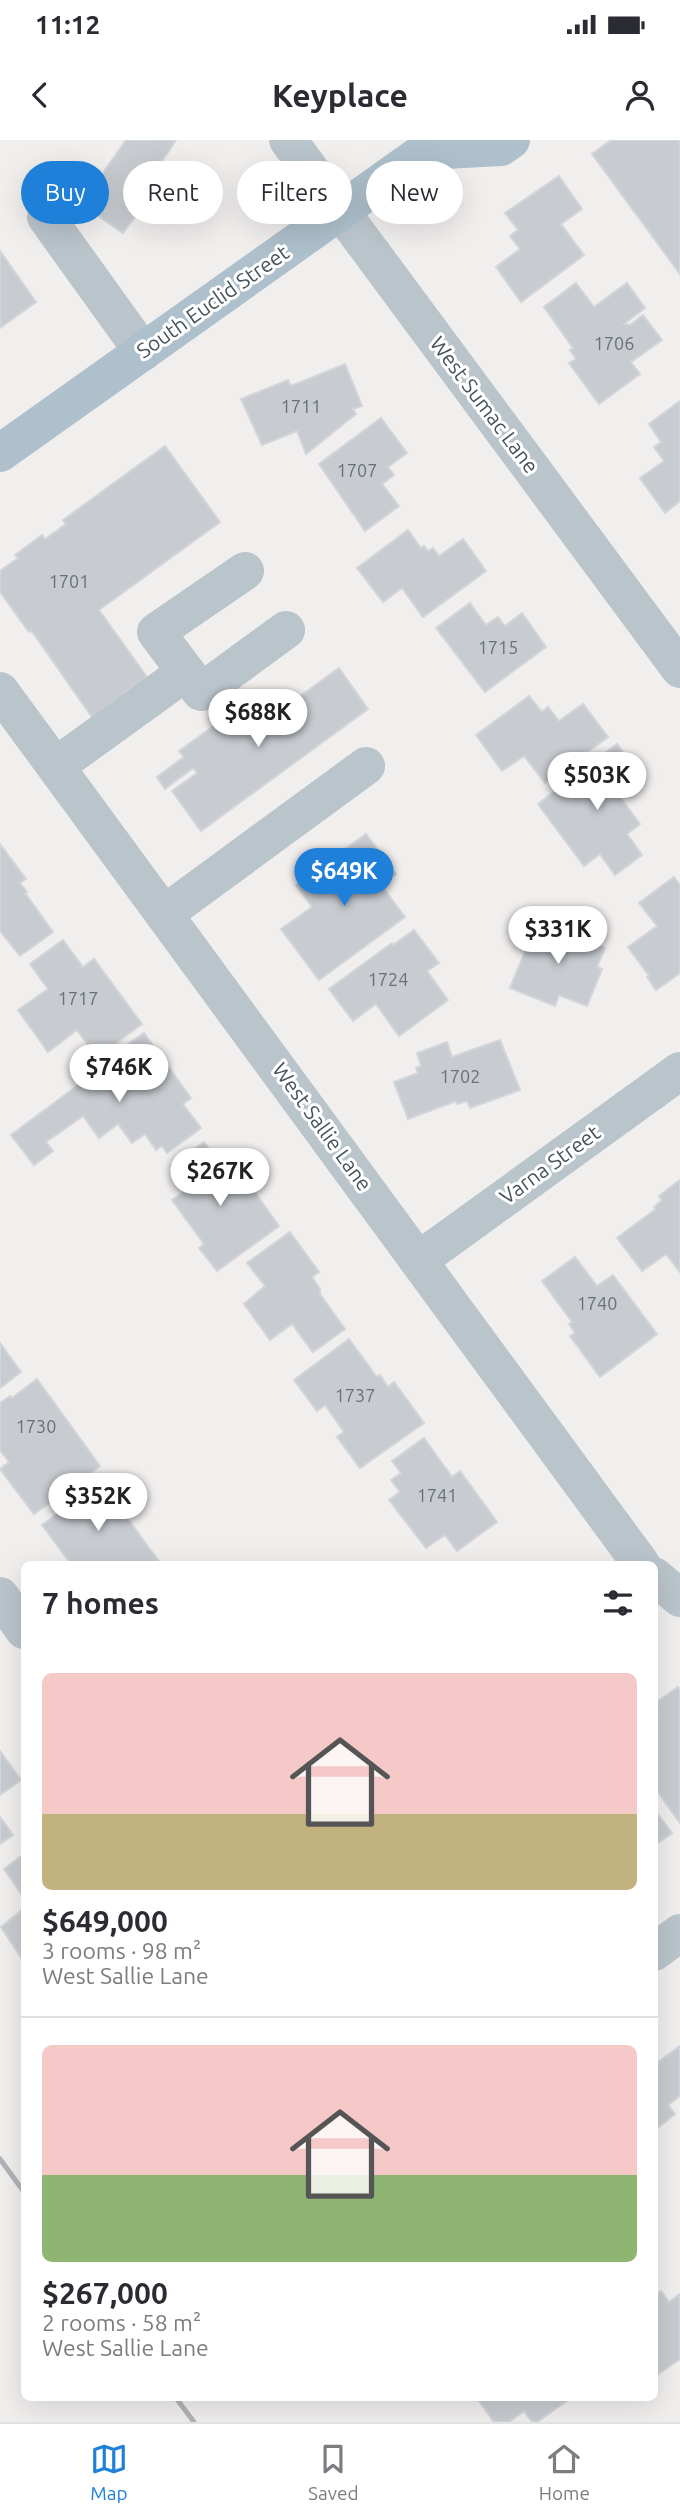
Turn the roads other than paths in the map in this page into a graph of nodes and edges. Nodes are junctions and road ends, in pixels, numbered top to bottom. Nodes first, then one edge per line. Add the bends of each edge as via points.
1 (288, 140) edge
2 (511, 140) edge
3 (427, 145) edge
4 (303, 161) edge
5 (352, 202) edge
6 (51, 224) edge
7 (322, 224) edge
8 (350, 224) edge
9 (143, 352) junction
10 (0, 453) edge
11 (245, 571) dead end
12 (286, 630) dead end
13 (680, 669) edge
14 (186, 673) junction
15 (0, 691) edge
16 (56, 766) junction
17 (366, 766) dead end
18 (164, 914) junction
19 (680, 1071) edge
20 (419, 1260) junction
21 (640, 1561) edge
22 (658, 1579) edge
23 (0, 1596) edge
24 (680, 1598) edge
25 (21, 1626) edge
26 (680, 1933) edge
27 (658, 1949) edge

1 - 4 street, West Sumac Lane
2 - 3 main road, South Euclid Street via 501,147
3 - 5 main road, South Euclid Street
6 - 9 street
7 - 9 main road, South Euclid Street
8 - 13 street, West Sumac Lane
9 - 10 main road, South Euclid Street
11 - 14 street via 156,632
12 - 14 street via 201,692
14 - 16 street
15 - 16 street, West Sallie Lane
16 - 18 street, West Sallie Lane
17 - 18 street
18 - 20 street, West Sallie Lane
19 - 20 street, Varna Street
20 - 21 street, West Sallie Lane
22 - 24 street
23 - 25 street
26 - 27 street

